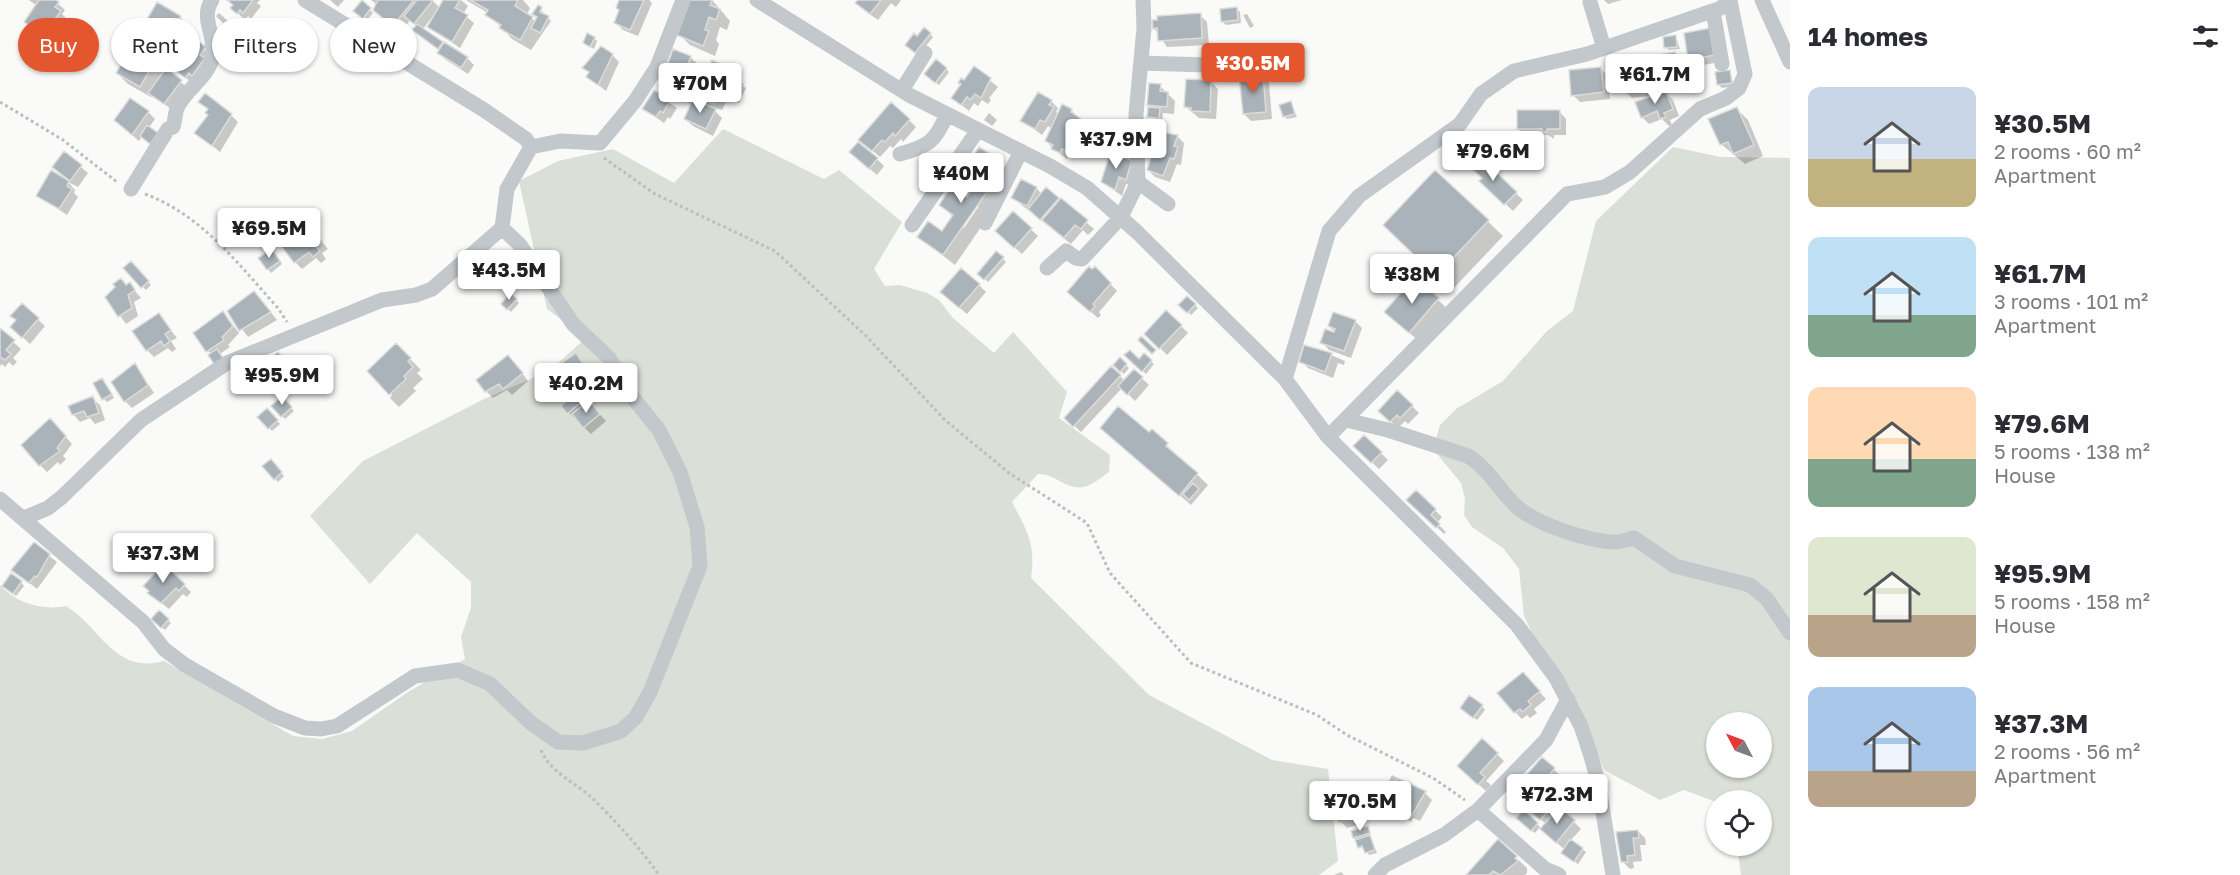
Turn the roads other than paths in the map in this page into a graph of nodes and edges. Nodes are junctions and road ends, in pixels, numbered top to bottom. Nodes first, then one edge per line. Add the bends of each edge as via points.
1 (212, 0) edge
2 (305, 0) edge
3 (683, 0) edge
4 (757, 0) edge
5 (1143, 0) edge
6 (1730, 0) edge
7 (1762, 0) edge
8 (1590, 2) dead end
9 (1713, 10) junction
10 (1604, 48) junction
11 (925, 53) dead end
12 (1790, 62) edge
13 (1141, 63) junction
14 (1722, 64) dead end
15 (1207, 65) dead end
16 (902, 90) junction
17 (947, 114) junction
18 (978, 130) junction
19 (531, 147) junction
20 (1021, 151) junction
21 (900, 154) dead end
22 (1138, 182) junction
23 (131, 189) road end
24 (1168, 204) dead end
25 (1121, 217) junction
26 (985, 223) dead end
27 (912, 225) dead end
28 (502, 228) junction
29 (1047, 268) dead end
30 (1285, 379) junction
31 (1346, 420) junction
32 (1328, 437) junction
33 (0, 499) edge
34 (24, 518) junction
35 (1790, 633) edge
36 (1568, 699) junction
37 (1478, 810) junction
38 (1375, 875) edge
39 (1559, 875) edge
40 (1613, 875) edge

1 - 23 street via 206,12 212,59 177,109 173,127 168,129
2 - 19 street via 484,110 526,139
3 - 19 street via 657,67 600,143 560,141
4 - 16 street
5 - 13 street
6 - 9 street
6 - 31 street via 1745,74 1739,88 1700,109 1630,172 1605,187 1567,194
7 - 12 street
8 - 10 street
9 - 10 street
9 - 14 street
10 - 30 street via 1514,71 1481,94 1460,124 1359,196 1329,231
11 - 16 street
13 - 15 street
13 - 22 street via 1136,114
16 - 17 street
17 - 18 street
17 - 21 street via 938,135 924,147
18 - 20 street
18 - 27 street
19 - 28 street via 507,189
20 - 25 street via 1087,188
20 - 26 street
22 - 24 street
22 - 25 street
25 - 29 street via 1082,259 1066,250
25 - 30 street
28 - 34 street via 432,289 382,300 227,363 141,420 62,498
28 - 34 street via 520,245 573,324 609,358 630,394 659,430 680,472 700,547 700,566 650,692 636,717 621,731 583,743 558,742 531,723 490,684 458,670 415,676 338,726 305,729 274,716 164,650 143,621 61,554
30 - 32 street
31 - 32 street
31 - 35 street via 1468,456 1480,463 1517,507 1543,522 1592,539 1617,542 1634,538 1675,566 1750,585 1767,599
32 - 36 street via 1517,625
33 - 34 street
36 - 37 street via 1546,740
36 - 40 street via 1595,772
37 - 38 street via 1444,835 1385,865
37 - 39 street via 1545,870

